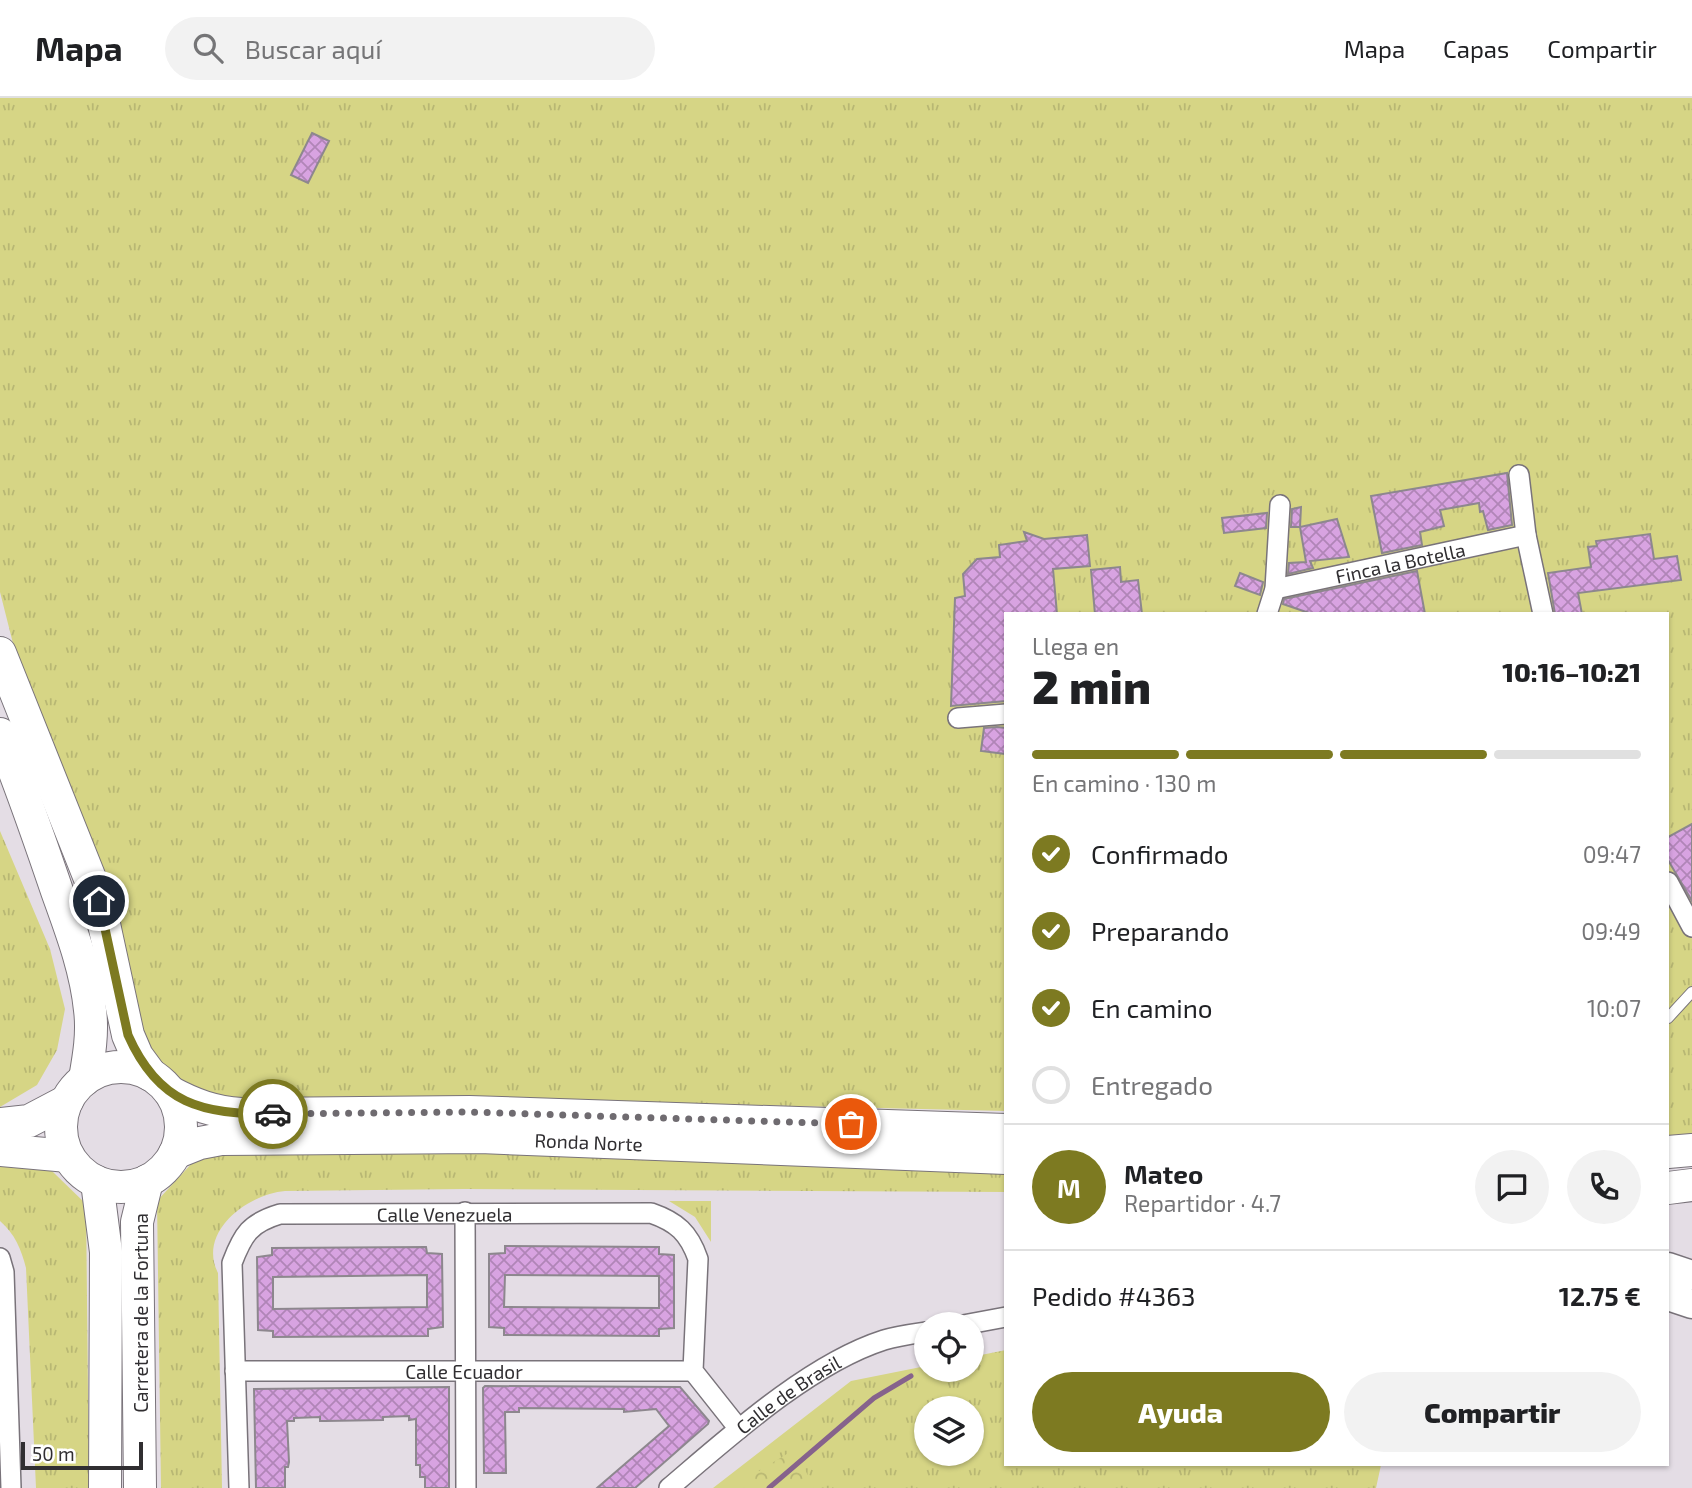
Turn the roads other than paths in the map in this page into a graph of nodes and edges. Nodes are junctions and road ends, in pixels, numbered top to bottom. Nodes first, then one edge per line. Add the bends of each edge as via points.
1 (1519, 475) dead end
2 (1280, 505) dead end
3 (1526, 535) junction
4 (1275, 589) junction
5 (1268, 612) edge
6 (1543, 612) edge
7 (0, 653) edge
8 (1004, 714) edge
9 (958, 718) dead end
10 (0, 734) edge
11 (1669, 884) edge
12 (1692, 928) edge
13 (1692, 992) edge
14 (1669, 1017) edge
15 (160, 1084) junction
16 (76, 1090) junction
17 (0, 1124) edge
18 (1004, 1130) edge
19 (0, 1150) edge
20 (1692, 1150) edge
21 (1669, 1152) edge
22 (175, 1153) junction
23 (68, 1156) junction
24 (1004, 1158) edge
25 (147, 1181) junction
26 (97, 1182) junction
27 (1692, 1185) edge
28 (1669, 1188) edge
29 (465, 1212) junction
30 (0, 1258) edge
31 (1669, 1267) edge
32 (1692, 1275) edge
33 (1669, 1296) edge
34 (1692, 1304) edge
35 (1004, 1317) edge
36 (984, 1321) edge
37 (914, 1334) edge
38 (466, 1370) junction
39 (235, 1371) junction
40 (693, 1371) junction
41 (4, 1382) edge
42 (739, 1429) junction
43 (11, 1488) edge
44 (105, 1488) edge
45 (140, 1488) edge
46 (239, 1488) edge
47 (466, 1488) edge
48 (669, 1488) edge

1 - 3 street
2 - 4 street
3 - 4 street, Finca la Botella
3 - 6 street
4 - 5 street
7 - 15 main road via 99,901 128,1035 137,1056
8 - 9 street
10 - 16 main road via 85,978 90,1050
11 - 12 street
13 - 14 lane
15 - 16 main road via 134,1069 117,1068 100,1071
15 - 18 main road, Ronda Norte via 194,1105 241,1114 469,1112
15 - 22 main road via 177,1106 181,1122
16 - 17 main road via 29,1121
16 - 23 main road via 61,1119
19 - 23 main road
20 - 21 main road
22 - 24 main road, Ronda Norte via 221,1139 480,1137
22 - 25 main road via 168,1165
23 - 26 main road via 80,1172
25 - 26 main road via 114,1187
25 - 45 main road, Carretera de la Fortuna via 137,1222
26 - 44 main road, Carretera de la Fortuna via 107,1252
27 - 28 main road
29 - 38 street
29 - 39 street, Calle Venezuela via 280,1214 262,1219 248,1230 232,1263
29 - 40 street, Calle Venezuela via 651,1213 681,1228 698,1259
30 - 41 street via 4,1272
31 - 32 main road
33 - 34 main road
35 - 36 street
37 - 42 street, Calle de Brasil via 884,1340 824,1367
38 - 39 street, Calle Ecuador
38 - 40 street, Calle Ecuador
38 - 47 street
39 - 46 street, Calle Venezuela
40 - 42 street
41 - 43 street
42 - 48 street, Calle de Brasil

